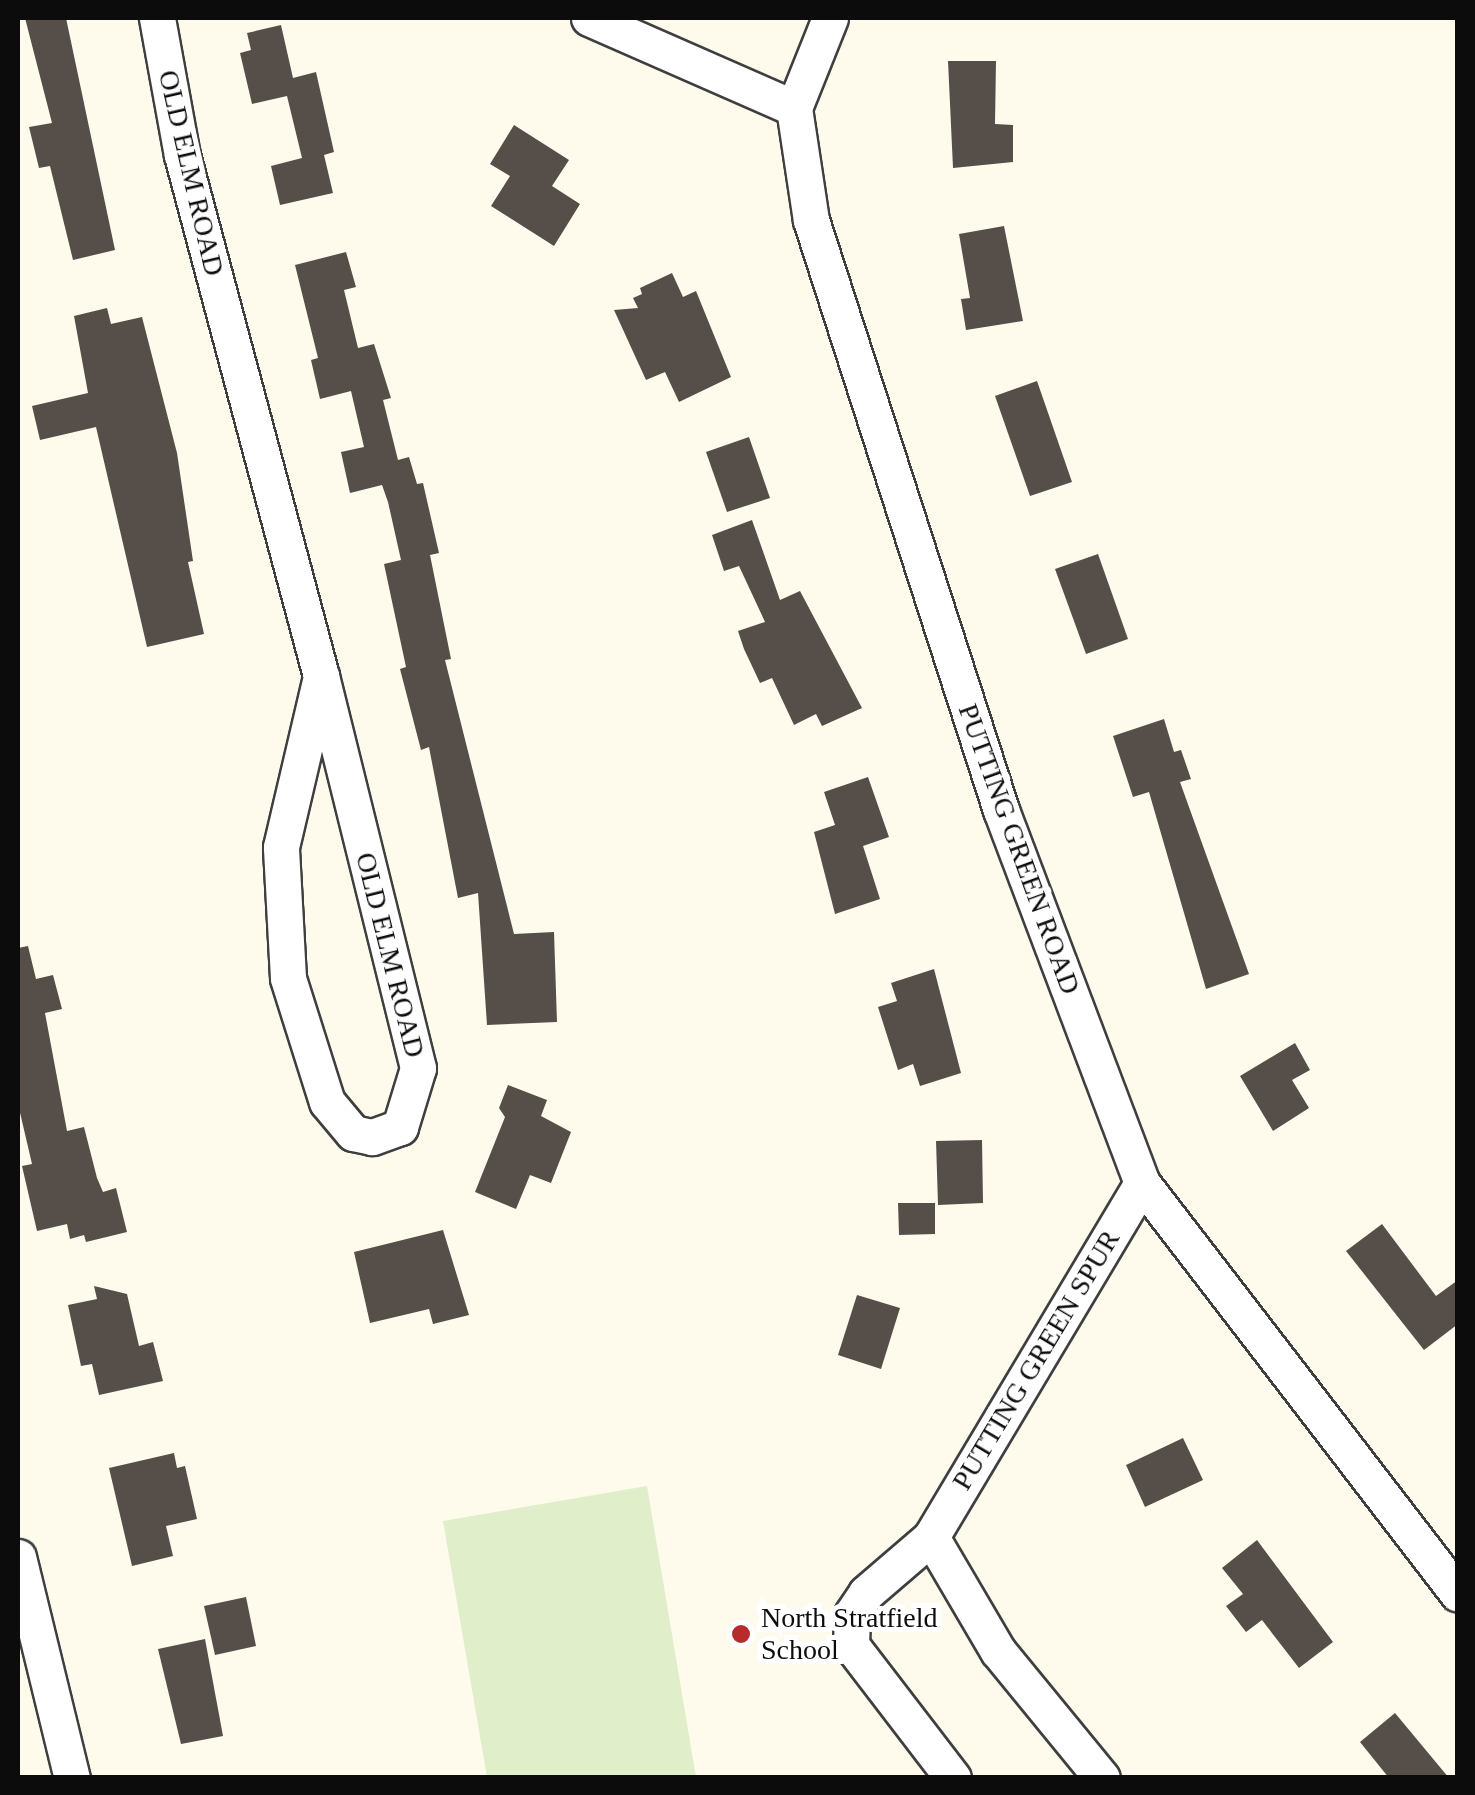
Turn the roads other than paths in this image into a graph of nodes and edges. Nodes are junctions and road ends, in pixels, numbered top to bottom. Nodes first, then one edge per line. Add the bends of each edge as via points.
1 (157, 18) edge
2 (590, 18) edge
3 (830, 18) edge
4 (794, 108) junction
5 (321, 676) junction
6 (1142, 1183) junction
7 (931, 1537) junction
8 (18, 1557) edge
9 (1458, 1594) edge
10 (72, 1778) edge
11 (954, 1778) edge
12 (1102, 1778) edge

1 - 5 street, OLD ELM ROAD via 182,155
2 - 4 street
3 - 4 street
4 - 6 street, PUTTING GREEN ROAD via 811,220 1001,810
5 - 5 street, OLD ELM ROAD via 418,1068 400,1127 372,1137 353,1133 327,1102 288,978 281,846
6 - 7 street, PUTTING GREEN SPUR
6 - 9 street, PUTTING GREEN ROAD
7 - 11 street, PUTTING GREEN SPUR via 866,1593 852,1614 851,1645
7 - 12 street via 998,1651
8 - 10 street

